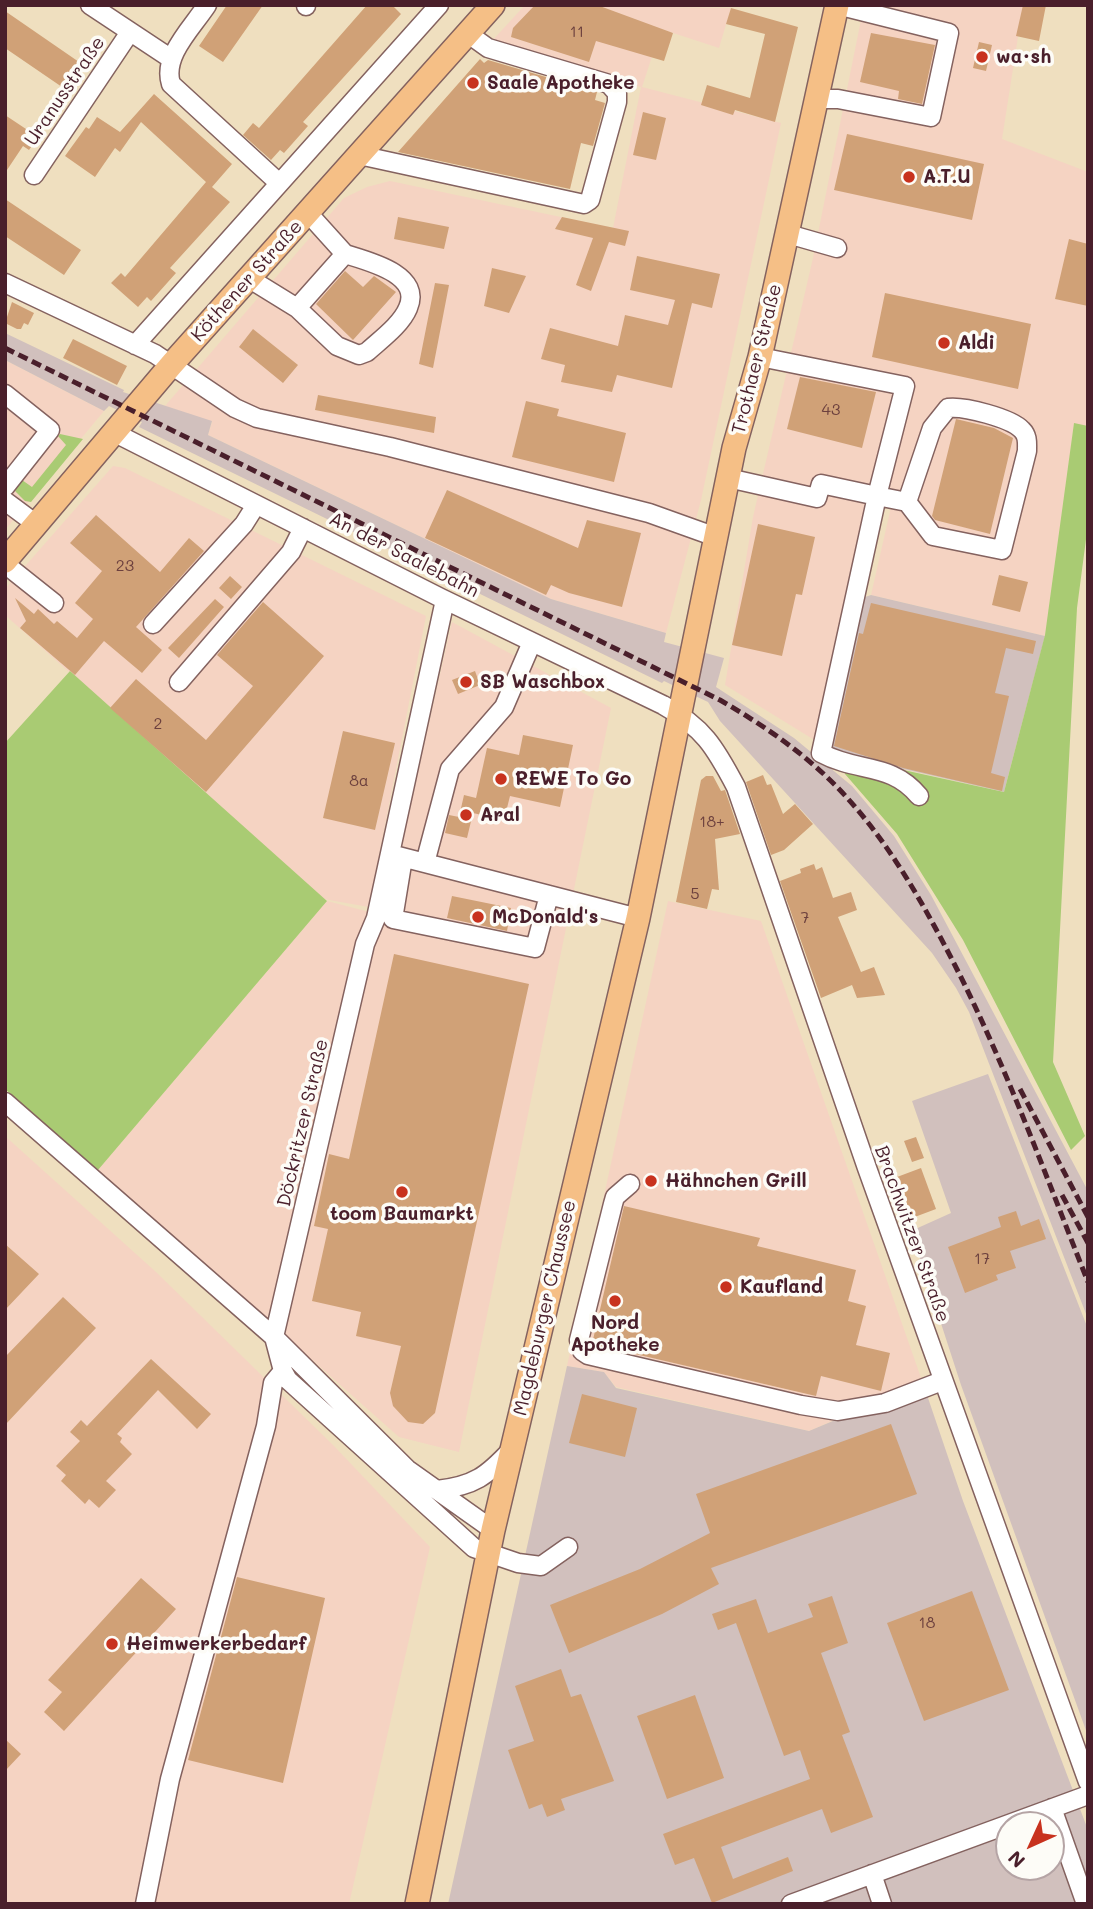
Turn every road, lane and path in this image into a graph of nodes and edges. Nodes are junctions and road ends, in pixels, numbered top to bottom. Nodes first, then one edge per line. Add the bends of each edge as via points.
1 (90, 5) edge
2 (207, 5) edge
3 (439, 5) edge
4 (837, 5) edge
5 (485, 8) edge
6 (131, 32) junction
7 (467, 33) junction
8 (170, 58) junction
9 (817, 99) junction
10 (359, 155) junction
11 (34, 175) dead end
12 (279, 183) junction
13 (308, 213) junction
14 (788, 234) junction
15 (837, 248) dead end
16 (345, 254) junction
17 (250, 279) junction
18 (5, 283) edge
19 (297, 308) junction
20 (135, 345) junction
21 (760, 357) junction
22 (172, 365) junction
23 (5, 394) edge
24 (113, 432) junction
25 (728, 478) junction
26 (5, 487) edge
27 (877, 496) junction
28 (5, 501) edge
29 (907, 502) junction
30 (256, 505) junction
31 (36, 524) junction
32 (303, 528) junction
33 (716, 537) junction
34 (5, 563) edge
35 (445, 600) junction
36 (54, 603) dead end
37 (153, 624) dead end
38 (532, 642) junction
39 (179, 682) dead end
40 (678, 713) junction
41 (919, 796) dead end
42 (396, 856) junction
43 (425, 863) junction
44 (549, 895) junction
45 (638, 918) junction
46 (5, 1102) edge
47 (630, 1184) dead end
48 (274, 1337) junction
49 (283, 1371) junction
50 (942, 1381) junction
51 (512, 1449) junction
52 (437, 1490) junction
53 (493, 1530) junction
54 (568, 1547) dead end
55 (488, 1553) junction
56 (1088, 1782) edge
57 (1088, 1795) edge
58 (1052, 1808) junction
59 (872, 1874) junction
60 (145, 1904) edge
61 (417, 1904) edge
62 (791, 1904) edge
63 (882, 1904) edge
64 (1086, 1904) edge

1 - 6 street, Uranusstraße
2 - 8 street
3 - 12 street
4 - 9 main road, Trothaer Straße
4 - 9 street via 949,33 931,117
5 - 7 main road, Köthener Straße
6 - 8 street, Uranusstraße
6 - 11 street, Uranusstraße
7 - 10 main road, Köthener Straße
7 - 10 street via 488,48 610,84 617,93 590,200 584,204
8 - 12 street via 169,75 177,92
9 - 14 main road, Trothaer Straße
10 - 13 main road, Köthener Straße
12 - 20 street
13 - 16 street
13 - 17 main road, Köthener Straße
14 - 15 street
14 - 21 main road, Trothaer Straße
16 - 19 street
16 - 19 street via 385,266 403,280 410,306 402,318 359,355 337,346
17 - 19 street
17 - 22 main road, Köthener Straße
18 - 20 street
20 - 22 street
21 - 25 main road, Trothaer Straße
21 - 27 street via 905,386
22 - 24 main road, Köthener Straße
22 - 33 street via 257,418 649,513
23 - 26 street via 50,430
24 - 30 street, An der Saalebahn
24 - 31 main road, Köthener Straße
25 - 27 street via 817,498 821,484
25 - 33 main road, Trothaer Straße
27 - 29 street
27 - 41 street via 821,753 838,762 900,776
28 - 31 street
29 - 29 street via 933,536 1002,550 1027,438 1011,422 948,408 932,428
30 - 32 street, An der Saalebahn
30 - 37 street
31 - 34 main road, Köthener Straße
32 - 35 street, An der Saalebahn
32 - 39 street via 291,552
33 - 40 main road, Trothaer Straße
34 - 36 street
35 - 38 street, An der Saalebahn
35 - 42 street
38 - 40 street, An der Saalebahn
38 - 43 street via 504,707 450,769
40 - 45 main road, Magdeburger Chaussee
40 - 50 street, Brachwitzer Straße via 714,745 736,787
42 - 43 street
42 - 44 street via 393,919 535,948
42 - 48 street, Döckritzer Straße via 365,944
43 - 44 street
44 - 45 street
45 - 51 main road, Magdeburger Chaussee
46 - 48 street
47 - 50 street via 613,1204 579,1340 588,1355 838,1410 885,1403
48 - 49 street, Döckritzer Straße
48 - 52 street via 407,1469
49 - 55 street via 474,1548
49 - 60 street via 273,1383 266,1426 173,1766
50 - 56 street, Brachwitzer Straße
51 - 52 street via 481,1478 464,1487
51 - 53 main road, Magdeburger Chaussee
52 - 53 street
53 - 55 main road, Magdeburger Chaussee
54 - 55 street via 541,1566
55 - 61 main road, Magdeburger Chaussee
57 - 58 street
58 - 59 street
58 - 64 street
59 - 62 street
59 - 63 street

